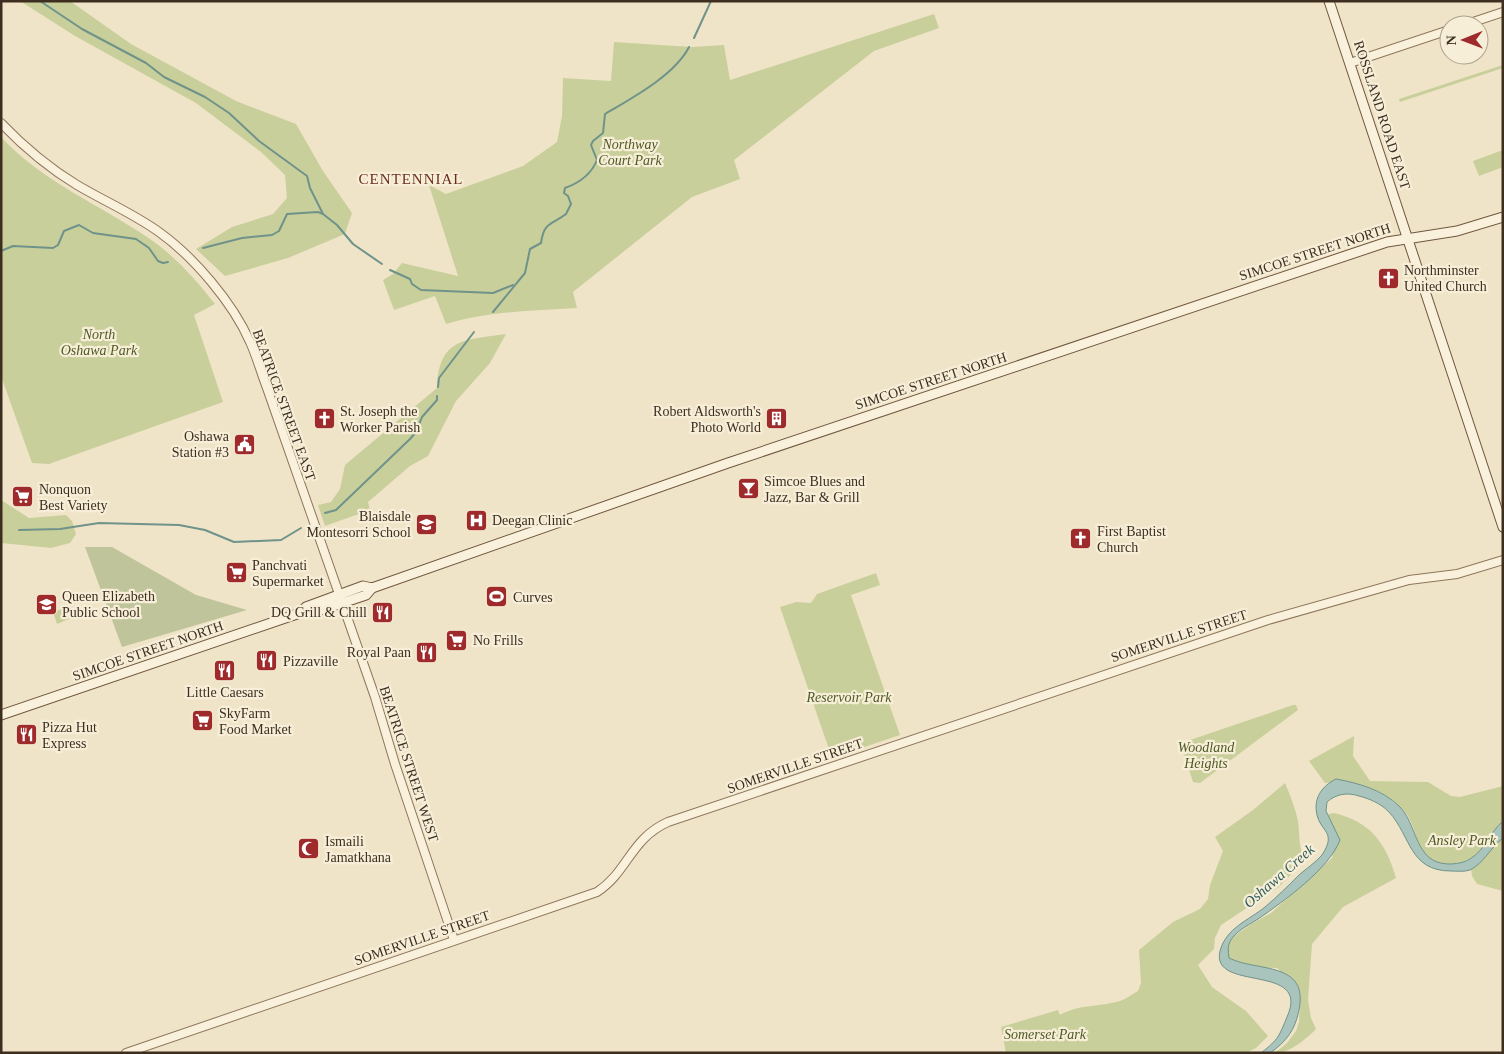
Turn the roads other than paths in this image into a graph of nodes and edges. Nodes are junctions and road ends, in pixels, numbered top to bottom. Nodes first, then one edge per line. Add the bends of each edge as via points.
1 (1329, 1) edge
2 (1503, 12) edge
3 (1489, 17) edge
4 (1439, 33) edge
5 (1350, 63) junction
6 (1, 123) edge
7 (1503, 217) edge
8 (1408, 237) junction
9 (1503, 528) edge
10 (1503, 560) edge
11 (339, 599) junction
12 (1, 715) edge
13 (454, 940) junction
14 (126, 1053) edge

1 - 5 main road, ROSSLAND ROAD EAST
2 - 3 street
4 - 5 street
5 - 8 main road, ROSSLAND ROAD EAST
6 - 11 street, BEATRICE STREET EAST via 50,166 159,232 203,273 224,299 250,342
7 - 8 main road, SIMCOE STREET NORTH via 1457,231
8 - 9 main road, ROSSLAND ROAD EAST
8 - 11 main road, SIMCOE STREET NORTH via 1378,244 798,439 372,588 366,595
10 - 13 street, SOMERVILLE STREET via 1457,574 1409,580 1268,620 668,822 641,840 614,877 596,892
11 - 12 main road, SIMCOE STREET NORTH via 312,613 303,612
11 - 13 street, BEATRICE STREET WEST via 375,697
13 - 14 street, SOMERVILLE STREET

